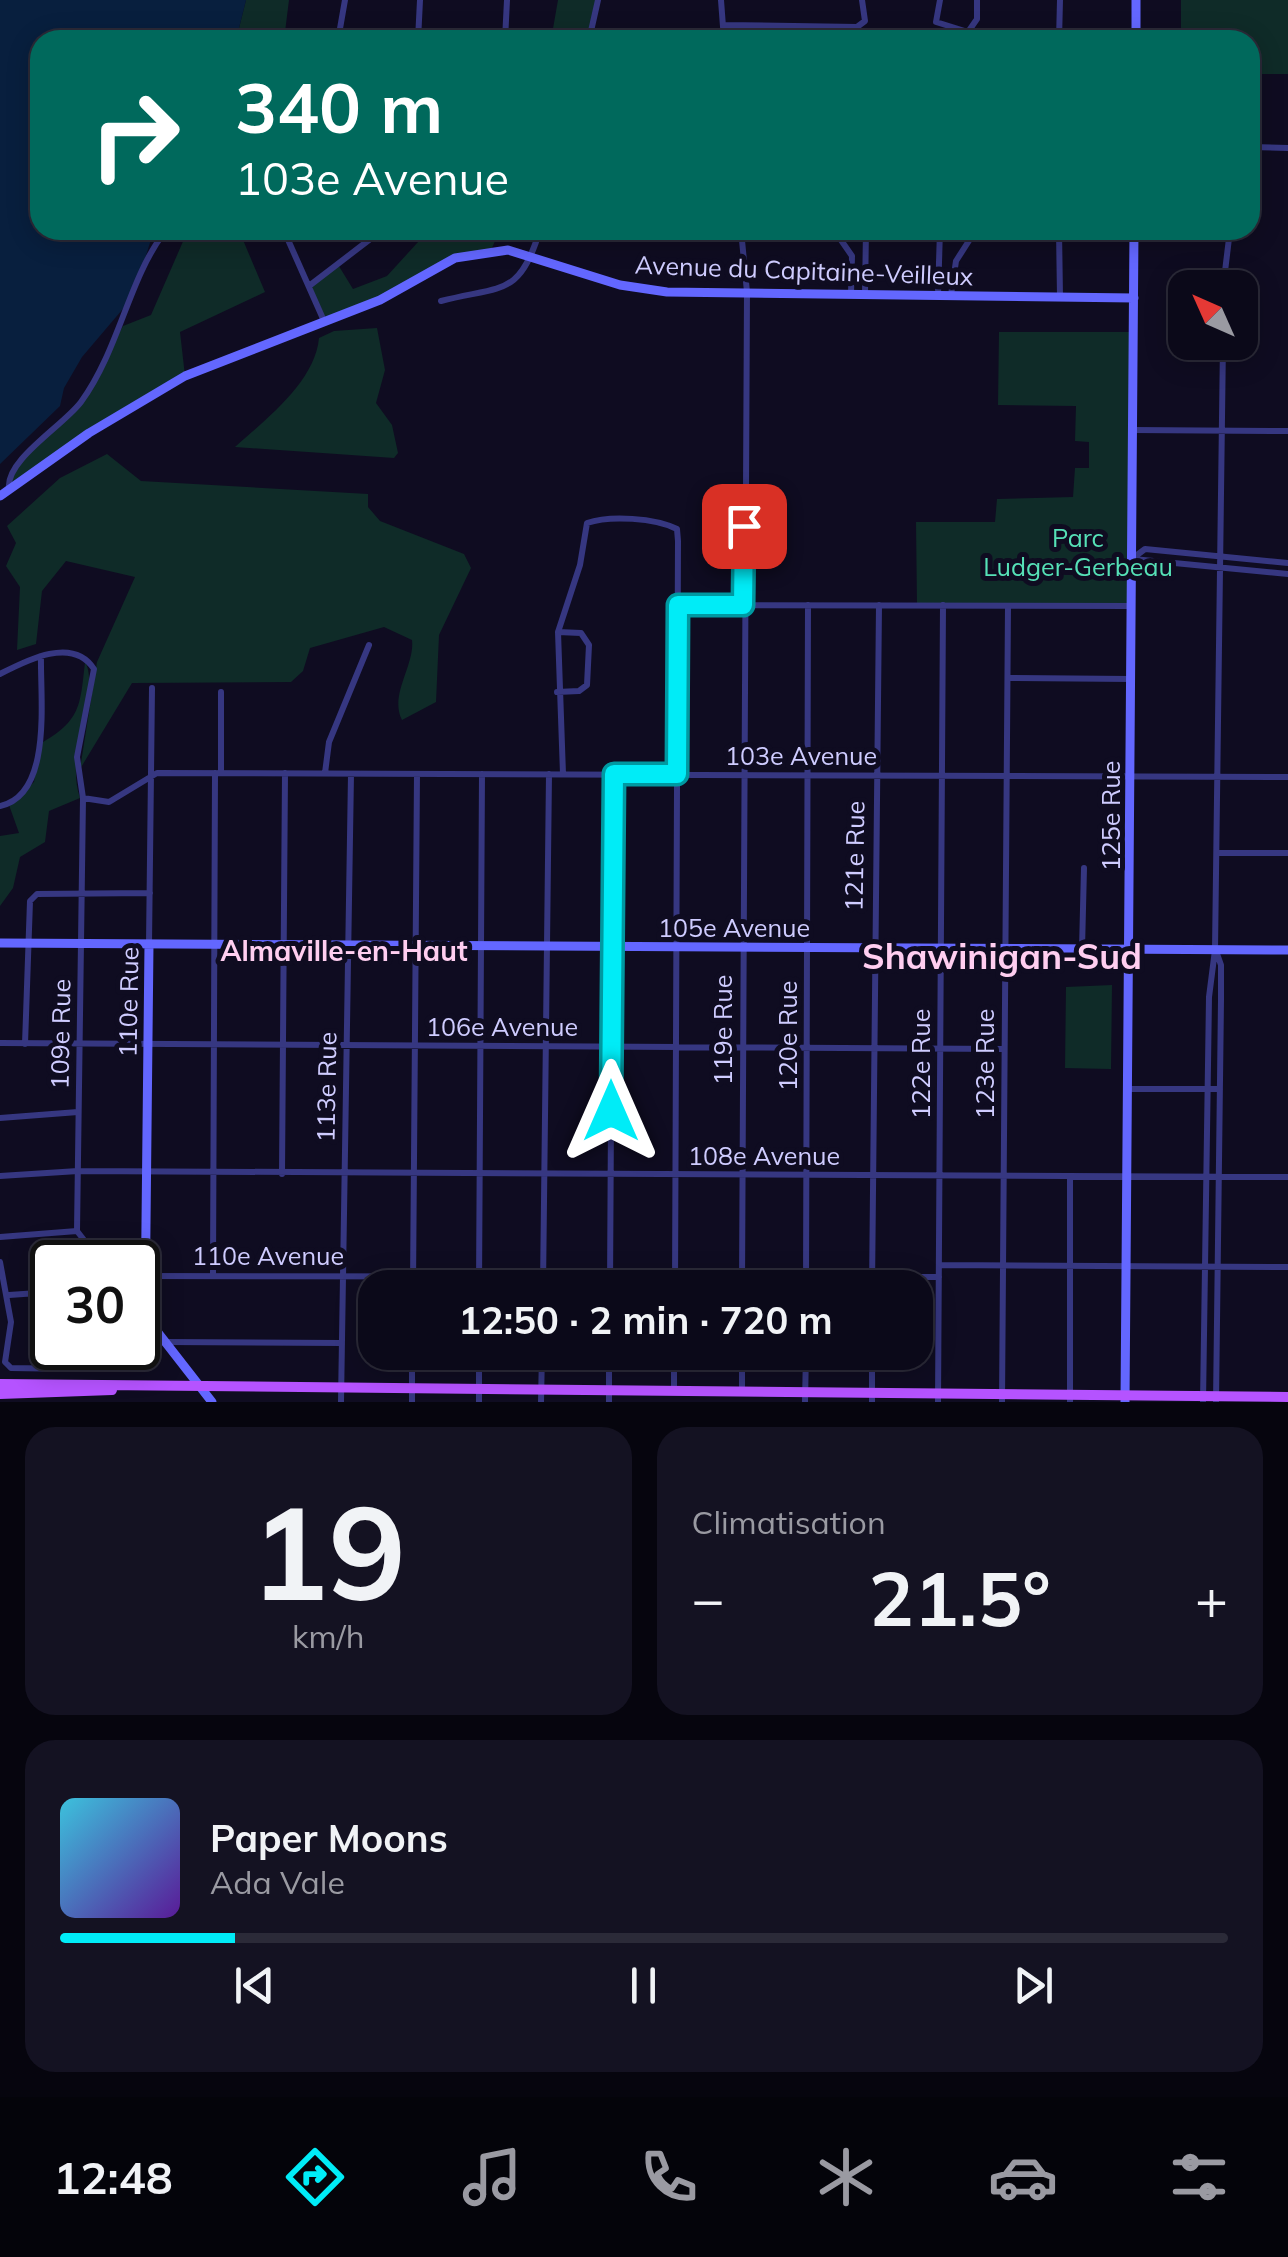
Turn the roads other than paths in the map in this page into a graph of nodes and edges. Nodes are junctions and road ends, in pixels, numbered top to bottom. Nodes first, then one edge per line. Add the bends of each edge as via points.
1 (345, 0) edge
2 (420, 0) edge
3 (507, 0) edge
4 (598, 0) edge
5 (721, 0) edge
6 (862, 0) edge
7 (940, 0) edge
8 (976, 0) edge
9 (1060, 0) edge
10 (1136, 0) edge
11 (723, 25) junction
12 (340, 30) edge
13 (418, 30) edge
14 (506, 30) edge
15 (592, 30) edge
16 (723, 30) edge
17 (962, 30) edge
18 (969, 30) edge
19 (1060, 30) edge
20 (1136, 30) edge
21 (1260, 147) edge
22 (1288, 148) edge
23 (160, 240) edge
24 (288, 240) edge
25 (369, 240) edge
26 (537, 240) edge
27 (742, 240) edge
28 (841, 240) edge
29 (866, 240) edge
30 (940, 240) edge
31 (969, 240) edge
32 (1059, 240) edge
33 (1134, 240) edge
34 (1229, 240) edge
35 (532, 256) junction
36 (1225, 270) edge
37 (309, 286) junction
38 (747, 292) junction
39 (851, 294) junction
40 (865, 294) junction
41 (938, 295) junction
42 (951, 295) junction
43 (1060, 297) junction
44 (1134, 298) junction
45 (442, 301) dead end
46 (324, 322) junction
47 (1222, 360) edge
48 (1133, 430) junction
49 (1222, 432) junction
50 (1288, 432) edge
51 (10, 490) junction
52 (0, 496) edge
53 (1220, 556) junction
54 (1132, 559) junction
55 (1288, 563) edge
56 (1220, 568) junction
57 (1288, 574) edge
58 (678, 605) junction
59 (743, 605) junction
60 (878, 605) junction
61 (808, 606) junction
62 (943, 606) junction
63 (1008, 606) junction
64 (1132, 606) junction
65 (558, 632) junction
66 (369, 645) dead end
67 (41, 656) junction
68 (0, 674) edge
69 (1008, 678) junction
70 (1131, 680) junction
71 (152, 688) dead end
72 (221, 692) dead end
73 (557, 692) junction
74 (151, 773) junction
75 (218, 773) junction
76 (285, 773) junction
77 (326, 774) junction
78 (351, 774) junction
79 (417, 774) junction
80 (482, 774) junction
81 (549, 774) junction
82 (564, 774) junction
83 (614, 774) junction
84 (677, 774) junction
85 (743, 775) junction
86 (808, 775) junction
87 (875, 775) junction
88 (942, 776) junction
89 (1008, 776) junction
90 (1130, 776) junction
91 (1218, 776) junction
92 (1288, 777) edge
93 (83, 798) junction
94 (0, 806) edge
95 (1216, 852) junction
96 (1288, 853) edge
97 (1084, 868) dead end
98 (82, 893) junction
99 (150, 893) junction
100 (0, 942) edge
101 (25, 943) junction
102 (81, 943) junction
103 (149, 944) junction
104 (214, 944) junction
105 (284, 944) junction
106 (348, 944) junction
107 (416, 945) junction
108 (479, 945) junction
109 (547, 946) junction
110 (612, 946) junction
111 (676, 946) junction
112 (742, 947) junction
113 (807, 948) junction
114 (872, 948) junction
115 (941, 948) junction
116 (1005, 948) junction
117 (1082, 949) junction
118 (1129, 950) junction
119 (1215, 950) junction
120 (1288, 950) edge
121 (1209, 997) junction
122 (1221, 997) junction
123 (0, 1043) edge
124 (148, 1043) junction
125 (25, 1044) junction
126 (214, 1044) junction
127 (283, 1044) junction
128 (347, 1044) junction
129 (415, 1045) junction
130 (80, 1046) junction
131 (480, 1046) junction
132 (546, 1046) junction
133 (612, 1046) junction
134 (676, 1047) junction
135 (742, 1048) junction
136 (807, 1048) junction
137 (872, 1048) junction
138 (940, 1049) junction
139 (1004, 1049) junction
140 (1128, 1089) junction
141 (1208, 1089) junction
142 (1220, 1090) junction
143 (78, 1112) junction
144 (0, 1118) edge
145 (78, 1171) junction
146 (146, 1173) junction
147 (214, 1174) junction
148 (282, 1174) junction
149 (345, 1174) junction
150 (414, 1174) junction
151 (480, 1174) junction
152 (544, 1174) junction
153 (610, 1175) junction
154 (675, 1175) junction
155 (743, 1175) junction
156 (0, 1176) edge
157 (806, 1176) junction
158 (872, 1176) junction
159 (939, 1176) junction
160 (1004, 1176) junction
161 (1070, 1176) junction
162 (1127, 1176) junction
163 (1206, 1177) junction
164 (1219, 1177) junction
165 (1288, 1177) edge
166 (77, 1231) junction
167 (0, 1237) edge
168 (84, 1240) edge
169 (143, 1240) edge
170 (0, 1262) edge
171 (939, 1265) junction
172 (1003, 1266) junction
173 (1070, 1266) junction
174 (1126, 1266) junction
175 (1205, 1266) junction
176 (1218, 1266) junction
177 (1288, 1267) edge
178 (413, 1270) edge
179 (480, 1270) edge
180 (543, 1270) edge
181 (610, 1270) edge
182 (675, 1270) edge
183 (742, 1270) edge
184 (806, 1270) edge
185 (872, 1270) edge
186 (213, 1275) junction
187 (160, 1276) edge
188 (343, 1276) junction
189 (358, 1276) edge
190 (933, 1277) edge
191 (938, 1277) junction
192 (30, 1294) edge
193 (8, 1295) junction
194 (160, 1336) edge
195 (165, 1342) junction
196 (342, 1342) junction
197 (30, 1366) edge
198 (412, 1370) edge
199 (479, 1370) edge
200 (542, 1370) edge
201 (609, 1370) edge
202 (674, 1370) edge
203 (742, 1370) edge
204 (806, 1370) edge
205 (872, 1370) edge
206 (0, 1384) edge
207 (118, 1388) junction
208 (202, 1389) junction
209 (674, 1392) junction
210 (742, 1392) junction
211 (0, 1394) edge
212 (341, 1396) edge
213 (412, 1396) edge
214 (479, 1396) edge
215 (542, 1396) edge
216 (609, 1397) edge
217 (1288, 1397) edge
218 (806, 1398) edge
219 (872, 1398) edge
220 (938, 1398) edge
221 (1002, 1398) edge
222 (1070, 1399) edge
223 (1125, 1399) edge
224 (1203, 1399) edge
225 (1216, 1399) edge
226 (212, 1402) edge

1 - 12 street
2 - 13 street
3 - 14 street
4 - 15 street
5 - 11 street
6 - 11 street via 866,21 857,27
7 - 17 street via 936,22
8 - 18 street
9 - 19 street
10 - 20 street
11 - 16 street
21 - 22 street
23 - 51 street via 102,369 64,422 14,466
24 - 37 street
25 - 37 street
26 - 35 street
27 - 38 street, 119e Rue
28 - 39 street via 852,256
29 - 40 street
30 - 41 street
31 - 42 street via 956,261
32 - 43 street
33 - 44 street, 125e Rue
34 - 36 street
35 - 38 street, Avenue du Capitaine-Veilleux via 620,285
35 - 45 street via 514,283
35 - 46 street, Avenue du Capitaine-Veilleux via 500,250 455,258
37 - 46 street
38 - 39 street, Avenue du Capitaine-Veilleux
38 - 59 street, 119e Rue
39 - 40 street, Avenue du Capitaine-Veilleux
40 - 41 street, Avenue du Capitaine-Veilleux
41 - 42 street, Avenue du Capitaine-Veilleux
42 - 43 street, Avenue du Capitaine-Veilleux
43 - 44 street, Avenue du Capitaine-Veilleux
44 - 48 street, 125e Rue
46 - 51 street, Avenue du Capitaine-Veilleux via 153,393
47 - 49 street
48 - 49 street
48 - 54 street, 125e Rue
49 - 50 street
49 - 53 street
51 - 52 street, Avenue du Capitaine-Veilleux
53 - 54 street via 1145,549
53 - 55 street
53 - 56 street
54 - 56 street
54 - 64 street, 125e Rue
56 - 57 street
56 - 91 street
58 - 59 street
58 - 65 street via 677,529 598,519 587,523
58 - 84 street
59 - 61 street
59 - 85 street, 119e Rue
60 - 61 street
60 - 62 street
60 - 87 street, 121e Rue
61 - 86 street, 120e Rue
62 - 63 street
62 - 88 street, 122e Rue
63 - 64 street
63 - 69 street, 123e Rue
64 - 70 street, 125e Rue
65 - 73 street
65 - 73 street via 581,633 589,644 586,684
66 - 77 street via 329,742
67 - 68 street
67 - 93 street, 109e Rue via 78,654 94,670 76,758
67 - 94 street via 37,762 27,790
69 - 70 street
69 - 89 street, 123e Rue
70 - 90 street, 125e Rue
71 - 74 street, 110e Rue
72 - 75 street
73 - 82 street
74 - 75 street, 103e Avenue
74 - 93 street via 110,802
74 - 99 street, 110e Rue
75 - 76 street, 103e Avenue
75 - 104 street
76 - 77 street, 103e Avenue
76 - 105 street
77 - 78 street, 103e Avenue
78 - 79 street, 103e Avenue
78 - 106 street, 113e Rue
79 - 80 street, 103e Avenue
79 - 107 street
80 - 81 street, 103e Avenue
80 - 108 street
81 - 82 street, 103e Avenue
81 - 109 street
82 - 83 street, 103e Avenue
83 - 84 street, 103e Avenue
83 - 110 street
84 - 85 street, 103e Avenue
84 - 111 street
85 - 86 street, 103e Avenue
85 - 112 street, 119e Rue
86 - 87 street, 103e Avenue
86 - 113 street, 120e Rue
87 - 88 street, 103e Avenue
87 - 114 street, 121e Rue
88 - 89 street, 103e Avenue
88 - 115 street, 122e Rue
89 - 90 street, 103e Avenue
89 - 116 street, 123e Rue
90 - 91 street, 103e Avenue
90 - 118 street, 125e Rue
91 - 92 street, 103e Avenue
91 - 95 street
93 - 98 street, 109e Rue
95 - 96 street
95 - 119 street
97 - 117 street
98 - 99 street
98 - 101 street via 37,894 30,900
98 - 102 street, 109e Rue
99 - 103 street, 110e Rue
100 - 101 street, 105e Avenue
101 - 102 street, 105e Avenue
101 - 125 street
102 - 103 street, 105e Avenue
102 - 130 street, 109e Rue
103 - 104 street, 105e Avenue
103 - 124 street, 110e Rue
104 - 105 street, 105e Avenue
104 - 126 street
105 - 106 street, 105e Avenue
105 - 127 street
106 - 107 street, 105e Avenue
106 - 128 street, 113e Rue
107 - 108 street, 105e Avenue
107 - 129 street
108 - 109 street, 105e Avenue
108 - 131 street
109 - 110 street, 105e Avenue
109 - 132 street
110 - 111 street, 105e Avenue
110 - 133 street
111 - 112 street, 105e Avenue
111 - 134 street
112 - 113 street, 105e Avenue
112 - 135 street, 119e Rue
113 - 114 street, 105e Avenue
113 - 136 street, 120e Rue
114 - 115 street, 105e Avenue
114 - 137 street, 121e Rue
115 - 116 street, 105e Avenue
115 - 138 street, 122e Rue
116 - 117 street, 105e Avenue
116 - 139 street, 123e Rue
117 - 118 street, 105e Avenue
118 - 119 street, 105e Avenue
118 - 140 street, 125e Rue
119 - 120 street, 105e Avenue
119 - 121 street
119 - 122 street
121 - 122 street
121 - 141 street
122 - 142 street
123 - 125 street, 106e Avenue
124 - 126 street, 106e Avenue
124 - 130 street, 106e Avenue
124 - 146 street, 110e Rue
125 - 130 street, 106e Avenue
126 - 127 street, 106e Avenue
126 - 147 street
127 - 128 street, 106e Avenue
127 - 148 street
128 - 129 street, 106e Avenue
128 - 149 street, 113e Rue
129 - 131 street, 106e Avenue
129 - 150 street
130 - 143 street, 109e Rue
131 - 132 street, 106e Avenue
131 - 151 street
132 - 133 street, 106e Avenue
132 - 152 street
133 - 134 street, 106e Avenue
133 - 153 street
134 - 135 street, 106e Avenue
134 - 154 street
135 - 136 street, 106e Avenue
135 - 155 street, 119e Rue
136 - 137 street, 106e Avenue
136 - 157 street, 120e Rue
137 - 138 street, 106e Avenue
137 - 158 street, 121e Rue
138 - 139 street, 106e Avenue
138 - 159 street, 122e Rue
139 - 160 street, 123e Rue
140 - 141 street
140 - 162 street, 125e Rue
141 - 142 street
141 - 163 street
142 - 164 street
143 - 144 street
143 - 145 street, 109e Rue
145 - 146 street, 108e Avenue
145 - 156 street, 108e Avenue
145 - 166 street, 109e Rue
146 - 147 street, 108e Avenue
146 - 169 street, 110e Rue
147 - 148 street, 108e Avenue
147 - 186 street
148 - 149 street, 108e Avenue
149 - 150 street, 108e Avenue
149 - 188 street, 113e Rue
150 - 151 street, 108e Avenue
150 - 178 street
151 - 152 street, 108e Avenue
151 - 179 street
152 - 153 street, 108e Avenue
152 - 180 street
153 - 154 street, 108e Avenue
153 - 181 street
154 - 155 street, 108e Avenue
154 - 182 street
155 - 157 street, 108e Avenue
155 - 183 street, 119e Rue
157 - 158 street, 108e Avenue
157 - 184 street, 120e Rue
158 - 159 street, 108e Avenue
158 - 185 street, 121e Rue
159 - 160 street, 108e Avenue
159 - 171 street, 122e Rue
160 - 161 street, 108e Avenue
160 - 172 street, 123e Rue
161 - 162 street, 108e Avenue
161 - 173 street
162 - 163 street, 108e Avenue
162 - 174 street, 125e Rue
163 - 164 street, 108e Avenue
163 - 175 street
164 - 165 street, 108e Avenue
164 - 176 street
166 - 167 street
166 - 168 street
170 - 193 street
171 - 172 street
171 - 191 street, 122e Rue
172 - 173 street
172 - 221 street, 123e Rue
173 - 174 street
173 - 222 street
174 - 175 street
174 - 223 street, 125e Rue
175 - 176 street
175 - 224 street
176 - 177 street
176 - 225 street
186 - 187 street, 110e Avenue
186 - 188 street, 110e Avenue
188 - 189 street, 110e Avenue
188 - 196 street, 113e Rue
190 - 191 street, 110e Avenue
191 - 220 street, 122e Rue
192 - 193 street
193 - 197 street via 4,1357 8,1365
194 - 195 street
195 - 196 street
195 - 208 street
196 - 212 street, 113e Rue
198 - 213 street
199 - 214 street
200 - 215 street
201 - 216 street
202 - 209 street
203 - 210 street
204 - 218 street
205 - 219 street
206 - 207 main road
207 - 208 main road
207 - 211 main road
208 - 212 main road
208 - 226 street
209 - 210 main road
209 - 216 main road
210 - 218 main road
212 - 213 main road
213 - 214 main road
214 - 215 main road
215 - 216 main road
217 - 225 main road
218 - 219 main road
219 - 220 main road
220 - 221 main road
221 - 222 main road
222 - 223 main road
223 - 224 main road
224 - 225 main road

